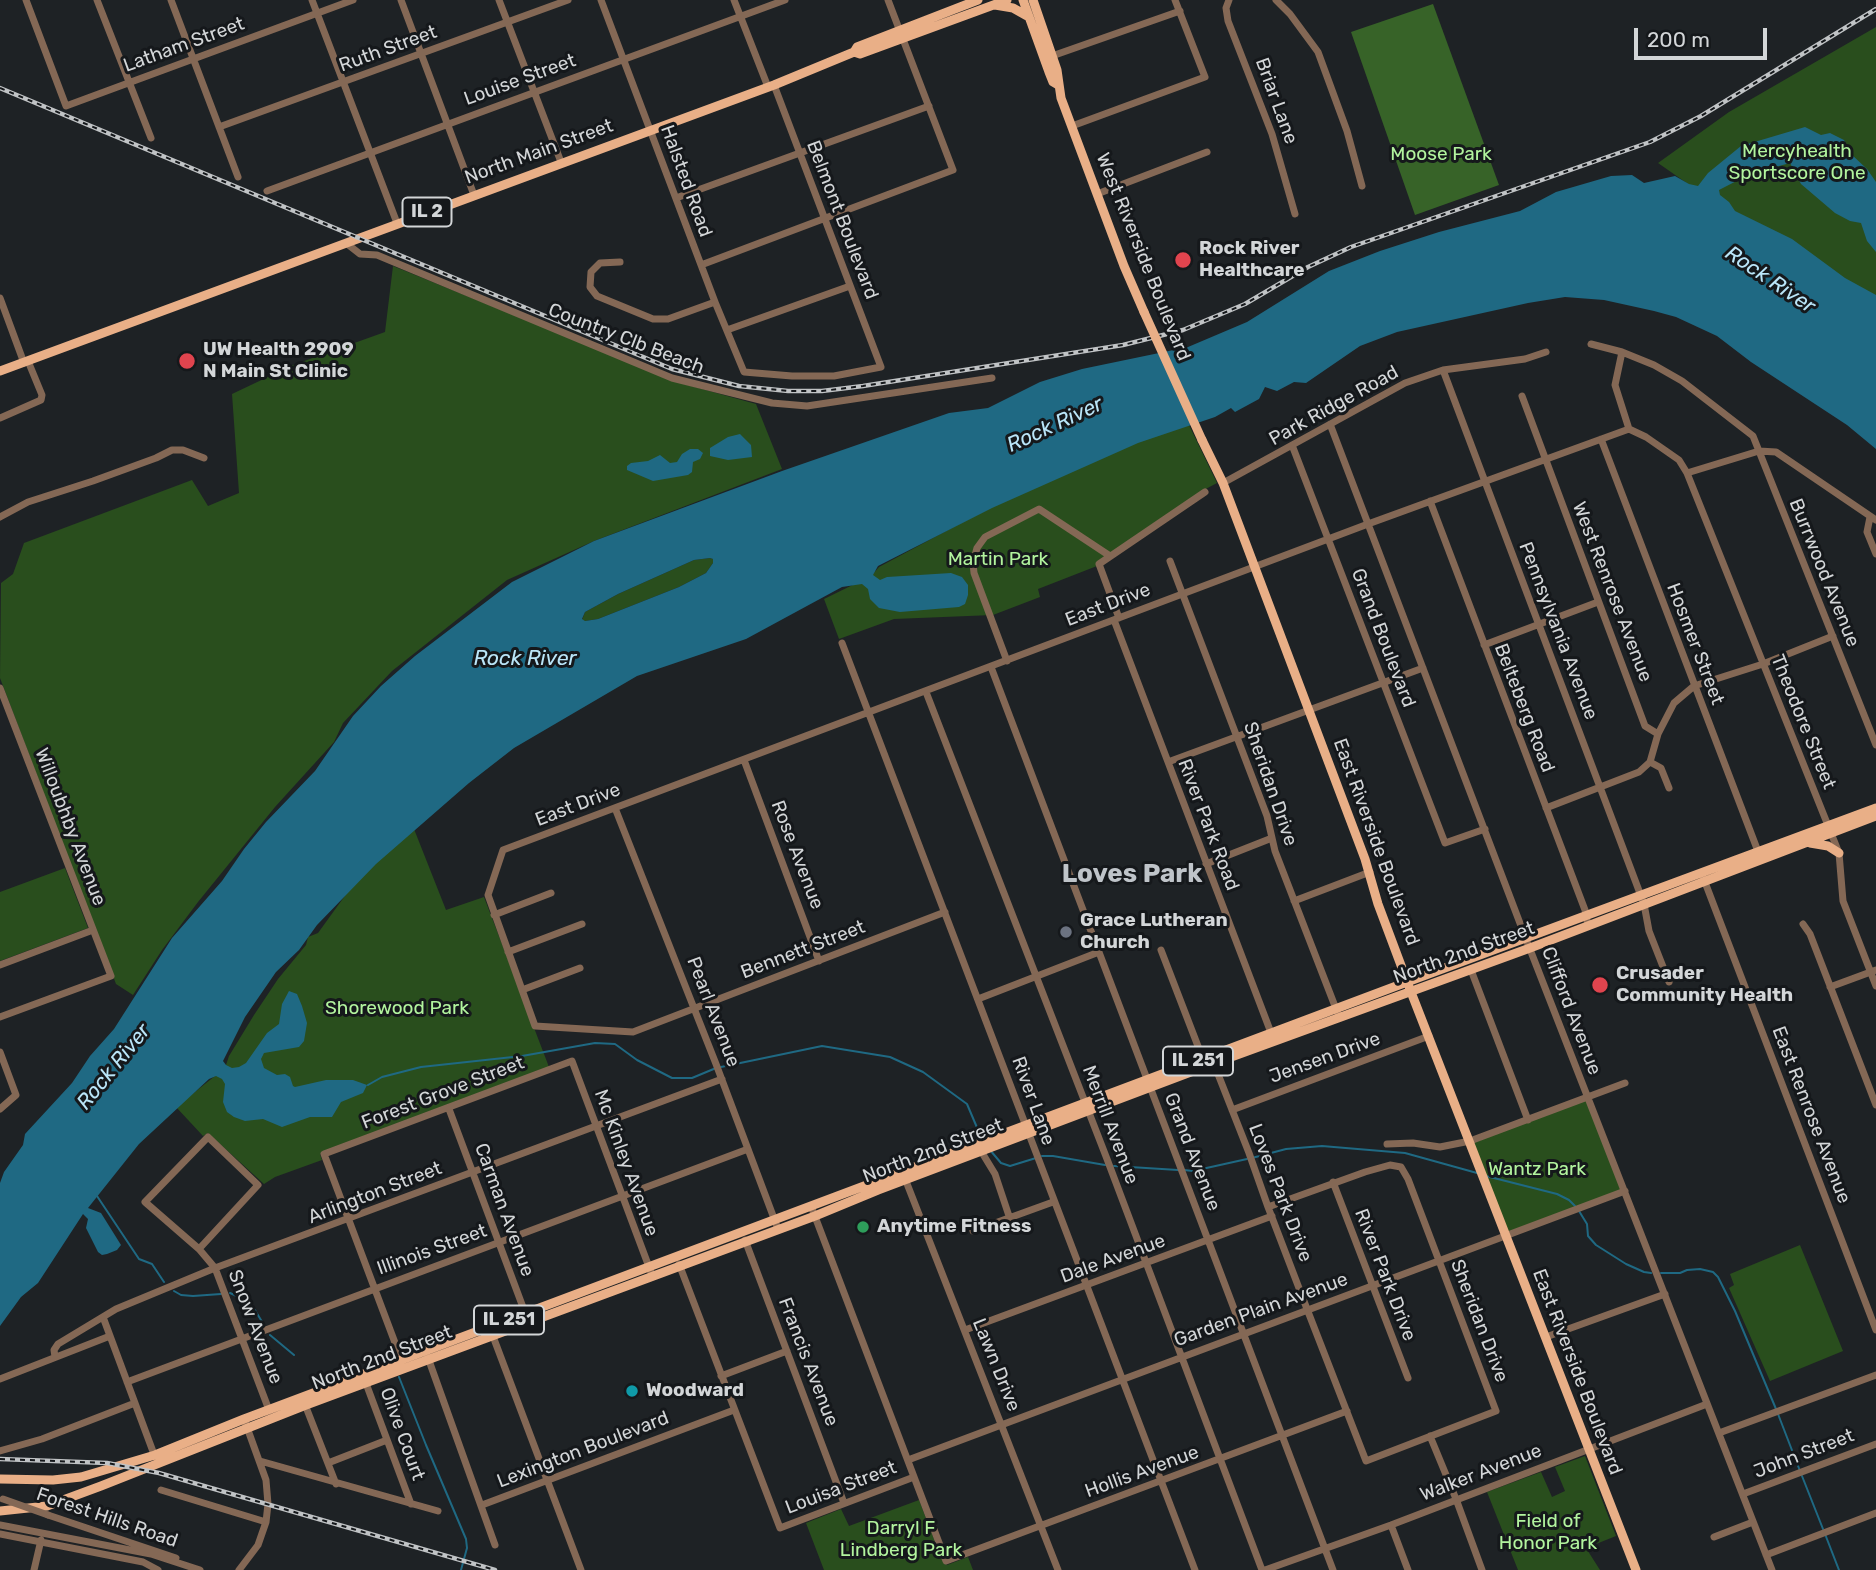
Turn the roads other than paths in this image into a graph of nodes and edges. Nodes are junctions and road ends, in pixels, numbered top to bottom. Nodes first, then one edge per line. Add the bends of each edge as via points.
1 (26, 0) edge
2 (97, 0) edge
3 (171, 0) edge
4 (312, 0) edge
5 (353, 0) edge
6 (401, 0) edge
7 (499, 0) edge
8 (568, 0) edge
9 (601, 0) edge
10 (734, 0) edge
11 (785, 0) edge
12 (888, 0) edge
13 (978, 0) edge
14 (1007, 0) edge
15 (1023, 0) edge
16 (1033, 0) edge
17 (1042, 0) edge
18 (1175, 0) edge
19 (1229, 0) edge
20 (1276, 0) edge
21 (994, 4) junction
22 (1180, 11) junction
23 (317, 13) junction
24 (741, 17) junction
25 (1029, 17) junction
26 (1040, 21) junction
27 (507, 23) junction
28 (902, 34) junction
29 (421, 54) junction
30 (1052, 56) junction
31 (193, 58) junction
32 (623, 59) junction
33 (130, 81) junction
34 (343, 83) junction
35 (1058, 85) junction
36 (771, 86) junction
37 (533, 92) junction
38 (929, 106) junction
39 (446, 124) junction
40 (1072, 126) junction
41 (219, 127) junction
42 (651, 130) junction
43 (151, 138) dead end
44 (1208, 152) dead end
45 (371, 153) junction
46 (799, 153) junction
47 (561, 162) junction
48 (238, 177) dead end
49 (1362, 186) dead end
50 (267, 191) dead end
51 (1097, 194) junction
52 (474, 195) junction
53 (676, 198) junction
54 (1295, 214) dead end
55 (824, 219) junction
56 (397, 223) junction
57 (346, 243) junction
58 (620, 262) dead end
59 (701, 265) junction
60 (850, 286) junction
61 (0, 298) edge
62 (715, 302) junction
63 (727, 330) junction
64 (1591, 344) dead end
65 (1546, 352) dead end
66 (1622, 352) junction
67 (27, 362) junction
68 (1443, 370) junction
69 (0, 371) edge
70 (744, 372) joint
71 (992, 378) dead end
72 (1522, 396) dead end
73 (0, 418) edge
74 (1330, 424) junction
75 (1629, 429) junction
76 (1601, 439) junction
77 (1202, 440) joint
78 (1293, 445) junction
79 (1759, 451) junction
80 (204, 458) dead end
81 (1545, 459) junction
82 (1687, 473) junction
83 (1486, 481) junction
84 (1223, 484) junction
85 (1205, 492) dead end
86 (1430, 502) junction
87 (0, 517) edge
88 (1873, 519) edge
89 (1368, 524) junction
90 (1329, 540) junction
91 (1876, 554) edge
92 (1110, 556) junction
93 (1170, 561) dead end
94 (1254, 568) junction
95 (1183, 593) junction
96 (1598, 602) junction
97 (1117, 619) junction
98 (1538, 626) junction
99 (1833, 636) junction
100 (842, 643) dead end
101 (1484, 645) junction
102 (1007, 661) junction
103 (1763, 664) junction
104 (991, 667) junction
105 (1423, 667) junction
106 (1382, 682) junction
107 (1694, 686) junction
108 (0, 688) edge
109 (926, 692) junction
110 (1309, 710) junction
111 (870, 713) junction
112 (1658, 734) junction
113 (1237, 736) junction
114 (1876, 745) edge
115 (744, 760) junction
116 (1168, 762) junction
117 (1650, 762) junction
118 (1601, 788) junction
119 (1668, 788) dead end
120 (615, 808) junction
121 (1546, 808) junction
122 (1876, 808) edge
123 (1876, 816) edge
124 (1485, 829) junction
125 (1829, 829) junction
126 (1272, 838) junction
127 (1804, 844) junction
128 (1839, 853) junction
129 (1760, 856) junction
130 (1206, 864) junction
131 (1370, 872) junction
132 (1703, 877) junction
133 (551, 893) dead end
134 (1643, 900) junction
135 (1294, 901) junction
136 (945, 912) junction
137 (494, 915) junction
138 (1587, 921) junction
139 (582, 924) dead end
140 (1803, 924) dead end
141 (93, 930) junction
142 (1528, 944) junction
143 (1161, 950) dead end
144 (508, 952) junction
145 (1099, 952) junction
146 (1488, 958) junction
147 (819, 961) junction
148 (0, 965) edge
149 (580, 968) dead end
150 (1471, 970) junction
151 (1873, 971) edge
152 (1035, 977) junction
153 (1407, 982) junction
154 (1670, 982) dead end
155 (1876, 986) edge
156 (1830, 987) junction
157 (522, 990) junction
158 (1411, 992) junction
159 (978, 999) junction
160 (694, 1008) junction
161 (1337, 1013) junction
162 (0, 1017) edge
163 (1429, 1037) junction
164 (1273, 1038) junction
165 (0, 1052) edge
166 (572, 1061) joint
167 (1209, 1061) junction
168 (721, 1076) junction
169 (1625, 1083) dead end
170 (1149, 1084) junction
171 (1588, 1098) junction
172 (1876, 1105) edge
173 (1087, 1107) junction
174 (0, 1109) edge
175 (449, 1109) junction
176 (1232, 1110) junction
177 (1528, 1120) junction
178 (596, 1127) junction
179 (1027, 1130) junction
180 (1470, 1141) junction
181 (1387, 1144) dead end
182 (748, 1149) junction
183 (981, 1149) junction
184 (473, 1172) junction
185 (904, 1176) junction
186 (1333, 1182) junction
187 (1625, 1191) junction
188 (622, 1197) junction
189 (1053, 1202) junction
190 (811, 1206) junction
191 (1268, 1207) junction
192 (815, 1216) junction
193 (1009, 1216) junction
194 (1272, 1216) junction
195 (349, 1220) junction
196 (776, 1224) junction
197 (973, 1231) dead end
198 (1506, 1235) junction
199 (744, 1237) junction
200 (1209, 1240) junction
201 (499, 1243) junction
202 (199, 1249) junction
203 (1439, 1260) junction
204 (677, 1261) junction
205 (1146, 1264) junction
206 (215, 1268) junction
207 (650, 1271) junction
208 (1085, 1286) junction
209 (1372, 1286) junction
210 (374, 1288) junction
211 (1665, 1294) junction
212 (1307, 1309) junction
213 (103, 1317) junction
214 (527, 1318) junction
215 (965, 1330) junction
216 (1876, 1330) edge
217 (491, 1331) junction
218 (1244, 1334) junction
219 (110, 1336) junction
220 (1546, 1337) junction
221 (242, 1339) junction
222 (787, 1351) junction
223 (427, 1355) junction
224 (1182, 1356) junction
225 (55, 1357) junction
226 (403, 1364) junction
227 (1876, 1375) edge
228 (721, 1376) junction
229 (0, 1378) edge
230 (1408, 1378) dead end
231 (364, 1379) junction
232 (1121, 1379) junction
233 (127, 1382) junction
234 (304, 1402) junction
235 (135, 1403) junction
236 (1707, 1404) junction
237 (269, 1410) junction
238 (734, 1410) junction
239 (1347, 1411) junction
240 (246, 1423) junction
241 (1002, 1423) junction
242 (1719, 1433) junction
243 (1282, 1436) junction
244 (1430, 1436) junction
245 (387, 1440) junction
246 (1876, 1444) edge
247 (1588, 1450) junction
248 (0, 1451) edge
249 (156, 1459) junction
250 (1221, 1459) junction
251 (908, 1460) junction
252 (260, 1461) junction
253 (328, 1463) junction
254 (914, 1477) junction
255 (0, 1479) edge
256 (547, 1481) junction
257 (1161, 1482) junction
258 (336, 1484) junction
259 (161, 1490) dead end
260 (1743, 1494) junction
261 (2, 1498) edge
262 (1457, 1499) junction
263 (844, 1503) junction
264 (411, 1504) junction
265 (482, 1504) junction
266 (0, 1511) edge
267 (438, 1511) dead end
268 (1876, 1513) edge
269 (266, 1522) junction
270 (1753, 1522) junction
271 (0, 1525) edge
272 (1391, 1525) junction
273 (1041, 1526) junction
274 (0, 1534) edge
275 (1714, 1537) dead end
276 (41, 1540) junction
277 (495, 1545) dead end
278 (1325, 1547) junction
279 (1766, 1555) junction
280 (142, 1566) edge
281 (34, 1570) edge
282 (158, 1570) edge
283 (201, 1570) edge
284 (239, 1570) edge
285 (581, 1570) edge
286 (1058, 1570) edge
287 (1195, 1570) edge
288 (1264, 1570) edge
289 (1333, 1570) edge
290 (1408, 1570) edge
291 (1482, 1570) edge
292 (1636, 1570) edge
293 (1772, 1570) edge

1 - 33 street, Latham Street via 66,106
2 - 33 street
3 - 31 street
4 - 23 street
5 - 23 street, Latham Street
6 - 29 street
7 - 27 street
8 - 27 street, Ruth Street
9 - 32 street, Halsted Road
10 - 24 street, Belmont Boulevard
11 - 24 street, Louise Street
12 - 28 street
13 - 28 main road, North Main Street / IL 2
14 - 21 main road, North Main Street / IL 2
15 - 25 main road, West Riverside Boulevard
16 - 26 main road, West Riverside Boulevard
17 - 26 main road
18 - 22 street
19 - 54 street, Briar Lane via 1228,21 1272,134
20 - 49 street via 1318,52
21 - 25 main road
21 - 28 main road, North Main Street / IL 2
22 - 30 street
22 - 40 street via 1205,77
23 - 31 street, Latham Street
23 - 34 street
24 - 32 street, Louise Street
24 - 36 street, Belmont Boulevard
25 - 35 main road, West Riverside Boulevard
26 - 30 main road, West Riverside Boulevard
27 - 29 street, Ruth Street
27 - 37 street
28 - 36 main road, North Main Street / IL 2 via 857,47
28 - 38 street
29 - 34 street, Ruth Street
29 - 39 street
30 - 35 main road, West Riverside Boulevard
31 - 33 street, Latham Street
31 - 41 street
32 - 37 street, Louise Street
32 - 42 street, Halsted Road
33 - 43 street
34 - 41 street, Ruth Street
34 - 45 street
35 - 40 main road, West Riverside Boulevard
36 - 42 main road, North Main Street / IL 2
36 - 46 street, Belmont Boulevard
37 - 39 street, Louise Street
37 - 47 street
38 - 46 street
38 - 55 street via 953,170
39 - 45 street, Louise Street
39 - 52 street
40 - 51 main road, West Riverside Boulevard
41 - 48 street
42 - 47 main road, North Main Street / IL 2
42 - 53 street, Halsted Road
44 - 51 street
45 - 50 street, Louise Street
45 - 56 street
46 - 53 street
46 - 55 street, Belmont Boulevard
47 - 52 main road, North Main Street / IL 2
51 - 77 main road, West Riverside Boulevard, bridge
52 - 56 main road, North Main Street / IL 2
53 - 59 street, Halsted Road
55 - 59 street
55 - 60 street, Belmont Boulevard
56 - 57 main road, North Main Street / IL 2
57 - 67 main road, North Main Street / IL 2
57 - 71 street, Country Clb Beach via 360,254 377,255 672,378 772,403 803,407
58 - 62 street via 600,263 591,272 590,287 597,296 653,319 668,319
59 - 62 street, Halsted Road
60 - 63 street
60 - 70 street, Belmont Boulevard via 881,367 834,376
61 - 67 street
62 - 63 street, Halsted Road
63 - 70 street, Halsted Road
64 - 66 street
65 - 68 street, Park Ridge Road
66 - 75 street via 1615,385
66 - 79 street via 1682,381 1753,436
67 - 69 main road, North Main Street / IL 2
67 - 73 street via 41,400
68 - 74 street, Park Ridge Road via 1394,388
68 - 83 street, Pennsylvania Avenue
72 - 81 street, West Renrose Avenue
74 - 78 street, Park Ridge Road
74 - 89 street, Clifford Avenue
75 - 76 street, East Drive
75 - 82 street via 1679,460
76 - 81 street, East Drive
76 - 107 street, Hosmer Street
77 - 84 main road, East Riverside Boulevard
78 - 84 street, Park Ridge Road
78 - 90 street, Grand Boulevard
79 - 82 street
79 - 88 street via 1776,452
79 - 99 street, Burrwood Avenue
80 - 87 street via 172,450 28,502
81 - 83 street, East Drive
81 - 96 street, West Renrose Avenue
82 - 103 street, Theodore Street
83 - 86 street, East Drive
83 - 98 street, Pennsylvania Avenue
84 - 94 main road, East Riverside Boulevard
85 - 92 street
86 - 89 street, East Drive
86 - 101 street, Belteberg Road
88 - 91 street via 1867,532
89 - 90 street, East Drive
89 - 105 street, Clifford Avenue
90 - 94 street, East Drive
90 - 106 street, Grand Boulevard
92 - 97 street via 1098,566
92 - 102 street via 1039,509 985,537 977,548 974,573
93 - 95 street, Sheridan Drive
94 - 95 street, East Drive
94 - 110 main road, East Riverside Boulevard
95 - 97 street, East Drive
95 - 113 street, Sheridan Drive
96 - 98 street
96 - 112 street, West Renrose Avenue via 1646,726
97 - 102 street, East Drive
97 - 116 street, River Park Road
98 - 101 street
98 - 118 street, Pennsylvania Avenue
99 - 103 street
99 - 114 street, Burrwood Avenue
100 - 111 street, River Lane
101 - 121 street, Belteberg Road
102 - 104 street, East Drive
103 - 107 street
103 - 125 street, Theodore Street
104 - 109 street, East Drive
104 - 145 street, Grand Avenue
105 - 106 street
105 - 124 street, Clifford Avenue
106 - 110 street
106 - 124 street, Grand Boulevard via 1445,843
107 - 112 street via 1674,703
107 - 129 street, Hosmer Street
108 - 141 street, Willoubhby Avenue
109 - 111 street, East Drive
109 - 152 street, Merrill Avenue
110 - 113 street
110 - 131 main road, East Riverside Boulevard
111 - 115 street, East Drive
111 - 136 street, River Lane
112 - 117 street
113 - 116 street
113 - 126 street, Sheridan Drive
115 - 120 street, East Drive
115 - 147 street, Rose Avenue
116 - 130 street, River Park Road
117 - 118 street via 1639,772
117 - 119 street via 1661,768
118 - 121 street
118 - 134 street, Pennsylvania Avenue
120 - 137 street, East Drive via 503,850 488,895
120 - 160 street, Pearl Avenue
121 - 138 street, Belteberg Road
122 - 125 main road, North 2nd Street / IL 251
123 - 125 main road, North 2nd Street / IL 251
124 - 142 street, Clifford Avenue
125 - 127 main road, North 2nd Street / IL 251
125 - 128 street, Theodore Street
125 - 129 main road, North 2nd Street / IL 251
126 - 130 street
126 - 135 street, Sheridan Drive
127 - 128 main road via 1818,843
127 - 129 main road, North 2nd Street / IL 251
128 - 151 street, Theodore Street via 1843,901
129 - 132 main road, North 2nd Street / IL 251
130 - 164 street, River Park Road
131 - 135 street
131 - 153 main road, East Riverside Boulevard
132 - 134 main road, North 2nd Street / IL 251
132 - 216 street, East Renrose Avenue
133 - 137 street
134 - 138 main road, North 2nd Street / IL 251
134 - 154 street, Pennsylvania Avenue via 1649,931
135 - 161 street, Sheridan Drive
136 - 147 street, Bennett Street
136 - 159 street, River Lane
137 - 144 street
138 - 142 main road, North 2nd Street / IL 251
139 - 144 street
140 - 156 street
141 - 148 street
141 - 162 street, Willoubhby Avenue via 111,976
142 - 146 main road, North 2nd Street / IL 251
142 - 171 street, Clifford Avenue
143 - 167 street, Loves Park Drive via 1201,1054
144 - 157 street
145 - 152 street
145 - 170 street, Grand Avenue
146 - 150 main road, North 2nd Street / IL 251
146 - 153 main road, North 2nd Street / IL 251
147 - 160 street, Bennett Street
149 - 157 street
150 - 158 main road, North 2nd Street / IL 251
150 - 177 street
151 - 155 street, Theodore Street
151 - 156 street
152 - 159 street
152 - 173 street, Merrill Avenue
153 - 158 main road, East Riverside Boulevard
153 - 161 main road, North 2nd Street / IL 251
156 - 172 street
157 - 160 street, Bennett Street via 535,1026 633,1032
158 - 161 main road, North 2nd Street / IL 251
158 - 163 main road, East Riverside Boulevard
159 - 179 street, River Lane
160 - 168 street, Pearl Avenue
161 - 164 main road, North 2nd Street / IL 251
163 - 176 street, Jensen Drive
163 - 180 main road, East Riverside Boulevard
164 - 167 main road, North 2nd Street / IL 251
165 - 174 street via 16,1095
166 - 175 street, Forest Grove Street
166 - 178 street, Mc Kinley Avenue
167 - 170 main road, North 2nd Street / IL 251
167 - 176 street, Loves Park Drive
168 - 178 street, Arlington Street
168 - 182 street, Pearl Avenue
169 - 171 street
170 - 173 main road, North 2nd Street / IL 251
170 - 200 street, Grand Avenue
171 - 177 street
171 - 187 street, Clifford Avenue
173 - 179 main road, North 2nd Street / IL 251
173 - 205 street, Merrill Avenue
175 - 184 street, Carman Avenue
175 - 195 street, Forest Grove Street via 324,1154
176 - 191 street, Loves Park Drive
177 - 180 street
178 - 184 street, Arlington Street
178 - 188 street, Mc Kinley Avenue
179 - 183 main road, North 2nd Street / IL 251
179 - 189 street, River Lane
180 - 181 street via 1440,1147
180 - 198 main road, East Riverside Boulevard
182 - 188 street, Illinois Street
182 - 196 street, Pearl Avenue
183 - 185 main road, North 2nd Street / IL 251
183 - 193 street
184 - 195 street, Arlington Street
184 - 201 street, Carman Avenue
185 - 190 main road, North 2nd Street / IL 251
185 - 192 main road, North 2nd Street / IL 251
185 - 215 street, Lawn Drive
186 - 191 street
186 - 203 street, Sheridan Drive via 1399,1166
186 - 209 street, River Park Drive
187 - 198 street, Garden Plain Avenue
187 - 211 street, Clifford Avenue
188 - 201 street, Illinois Street
188 - 207 street, Mc Kinley Avenue
189 - 193 street
189 - 208 street, River Lane
190 - 192 street
190 - 196 main road, North 2nd Street / IL 251
191 - 194 street, Loves Park Drive
192 - 196 main road, North 2nd Street / IL 251
192 - 251 street
193 - 197 street
194 - 200 street, Dale Avenue
194 - 212 street, Loves Park Drive
195 - 206 street, Arlington Street
195 - 210 street
196 - 199 main road, North 2nd Street / IL 251
198 - 203 street, Garden Plain Avenue
198 - 220 main road, East Riverside Boulevard
199 - 204 main road, North 2nd Street / IL 251
199 - 222 street, Francis Avenue
200 - 205 street, Dale Avenue
200 - 218 street, Grand Avenue
201 - 210 street, Illinois Street
201 - 214 street, Carman Avenue
202 - 202 street, Snow Avenue via 258,1185 208,1137 145,1202
202 - 206 street, Snow Avenue
203 - 209 street, Garden Plain Avenue
203 - 244 street, Sheridan Drive via 1496,1411
204 - 207 main road, North 2nd Street / IL 251
204 - 228 street
205 - 208 street, Dale Avenue
205 - 224 street, Merrill Avenue
206 - 213 street, Arlington Street
206 - 221 street, Snow Avenue
207 - 214 main road, North 2nd Street / IL 251
208 - 215 street, Dale Avenue
208 - 232 street, River Lane
209 - 212 street, Garden Plain Avenue
209 - 230 street, River Park Drive
210 - 221 street, Illinois Street
210 - 226 street
211 - 220 street
211 - 236 street, Clifford Avenue
212 - 218 street, Garden Plain Avenue
212 - 239 street, Loves Park Drive
213 - 219 street
213 - 225 street, Arlington Street via 58,1344
214 - 217 main road, North 2nd Street / IL 251
215 - 241 street, Lawn Drive
217 - 223 main road, North 2nd Street / IL 251
217 - 256 street
218 - 224 street, Garden Plain Avenue
218 - 243 street, Grand Avenue
219 - 225 street, Arlington Street
219 - 233 street
220 - 247 main road, East Riverside Boulevard
221 - 233 street, Illinois Street
221 - 237 street, Snow Avenue
222 - 228 street
222 - 263 street, Francis Avenue
223 - 226 main road, North 2nd Street / IL 251
223 - 265 street
224 - 232 street, Garden Plain Avenue
224 - 250 street, Merrill Avenue
225 - 229 street, Arlington Street
226 - 231 main road, North 2nd Street / IL 251
227 - 242 street
228 - 238 street
231 - 234 main road, North 2nd Street / IL 251
231 - 245 street, Olive Court
232 - 241 street, Garden Plain Avenue
232 - 257 street, River Lane
233 - 235 street
234 - 237 main road, North 2nd Street / IL 251
234 - 240 main road, North 2nd Street / IL 251
234 - 253 street
235 - 248 street
235 - 249 street
236 - 242 street, Clifford Avenue
236 - 247 street, Walker Avenue
237 - 240 main road, North 2nd Street / IL 251
238 - 256 street, Lexington Boulevard
238 - 263 street, Louisa Street via 780,1528
239 - 243 street, Hollis Avenue
239 - 244 street, Loves Park Drive via 1366,1461
240 - 249 main road, North 2nd Street / IL 251
240 - 252 street
241 - 251 street, Garden Plain Avenue
241 - 273 street, Lawn Drive
242 - 260 street, Clifford Avenue
243 - 250 street, Hollis Avenue
243 - 278 street, Grand Avenue
244 - 262 street
245 - 253 street
245 - 264 street, Olive Court
246 - 260 street, John Street
247 - 262 street, Walker Avenue
247 - 292 main road, East Riverside Boulevard
249 - 255 main road, North 2nd Street / IL 251 via 81,1477
249 - 266 main road, North 2nd Street / IL 251 via 47,1506
250 - 257 street, Hollis Avenue
250 - 288 street, Merrill Avenue
251 - 254 street
252 - 258 street
252 - 269 street via 268,1497
253 - 258 street
254 - 263 street, Louisa Street
254 - 273 street, Hollis Avenue via 946,1560
256 - 265 street, Lexington Boulevard
256 - 285 street
257 - 273 street, Hollis Avenue
257 - 287 street, River Lane
258 - 264 street
259 - 269 street
260 - 270 street, Clifford Avenue
261 - 283 street, Forest Hills Road, bridge via 165,1553
262 - 272 street, Walker Avenue
262 - 291 street
264 - 267 street
265 - 277 street
268 - 279 street
269 - 284 street via 258,1545
270 - 275 street
270 - 279 street, Clifford Avenue
271 - 283 street, Forest Hills Road via 151,1554
272 - 278 street, Walker Avenue
272 - 290 street
273 - 286 street, Lawn Drive
274 - 276 street
276 - 280 street
276 - 281 street
278 - 288 street, Walker Avenue
278 - 289 street, Grand Avenue
279 - 293 street, Clifford Avenue
280 - 282 street

